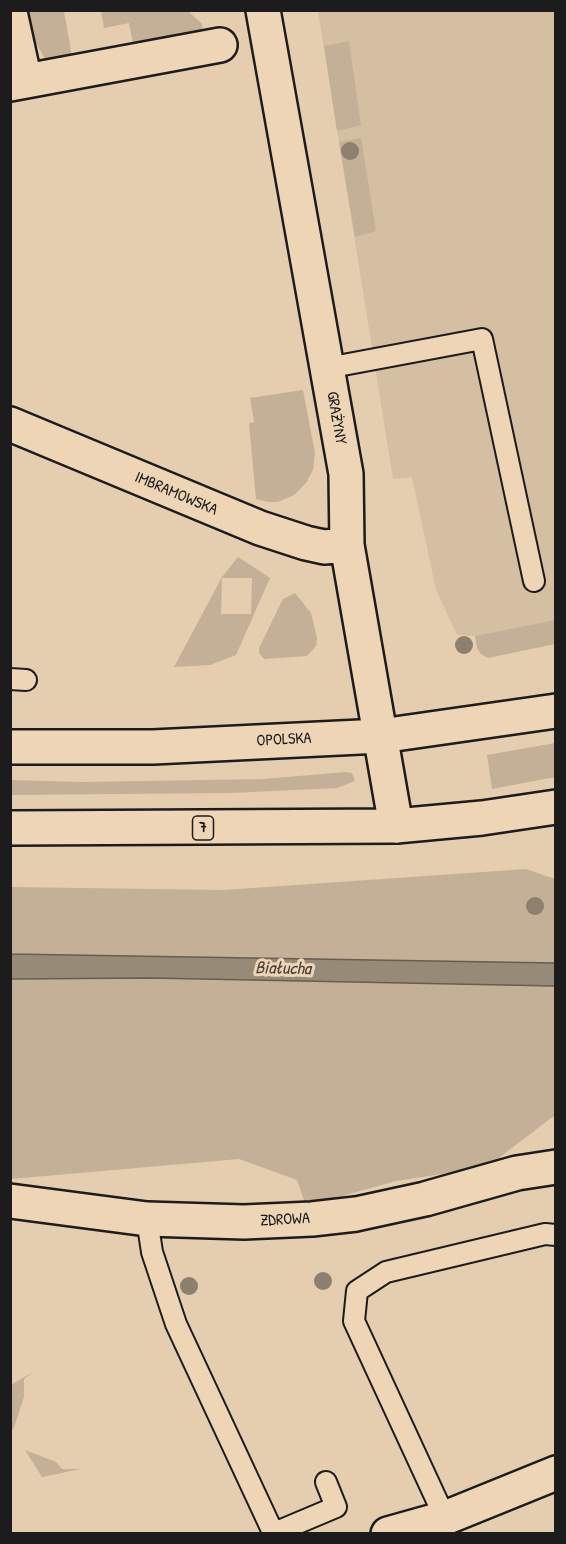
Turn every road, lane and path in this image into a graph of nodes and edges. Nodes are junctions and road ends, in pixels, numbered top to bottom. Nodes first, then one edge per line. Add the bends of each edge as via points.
1 (263, 10) edge
2 (10, 12) edge
3 (220, 45) dead end
4 (18, 83) edge
5 (327, 368) junction
6 (10, 424) edge
7 (347, 544) junction
8 (534, 581) dead end
9 (555, 711) edge
10 (381, 736) junction
11 (10, 747) edge
12 (555, 807) edge
13 (396, 826) junction
14 (10, 828) edge
15 (555, 1167) edge
16 (10, 1201) edge
17 (147, 1219) junction
18 (555, 1235) edge
19 (555, 1473) edge
20 (326, 1482) dead end
21 (445, 1526) edge
22 (388, 1533) edge

1 - 5 street, GRAŻYNY
2 - 4 street
3 - 4 street
5 - 7 street, GRAŻYNY via 346,474
5 - 8 lane via 482,339
6 - 7 street, IMBRAMOWSKA via 290,539 324,546
7 - 10 street, GRAŻYNY
9 - 10 street, OPOLSKA
10 - 11 street, OPOLSKA via 153,747
10 - 13 street, GRAŻYNY
12 - 13 street, 7
13 - 14 street, 7
15 - 17 street, ZDROWA via 356,1214 244,1222
16 - 17 street, ZDROWA
17 - 20 lane via 152,1252 176,1324 271,1528 279,1531 336,1507
18 - 21 lane via 545,1234 386,1272 357,1291 354,1321
19 - 21 street
21 - 22 street

